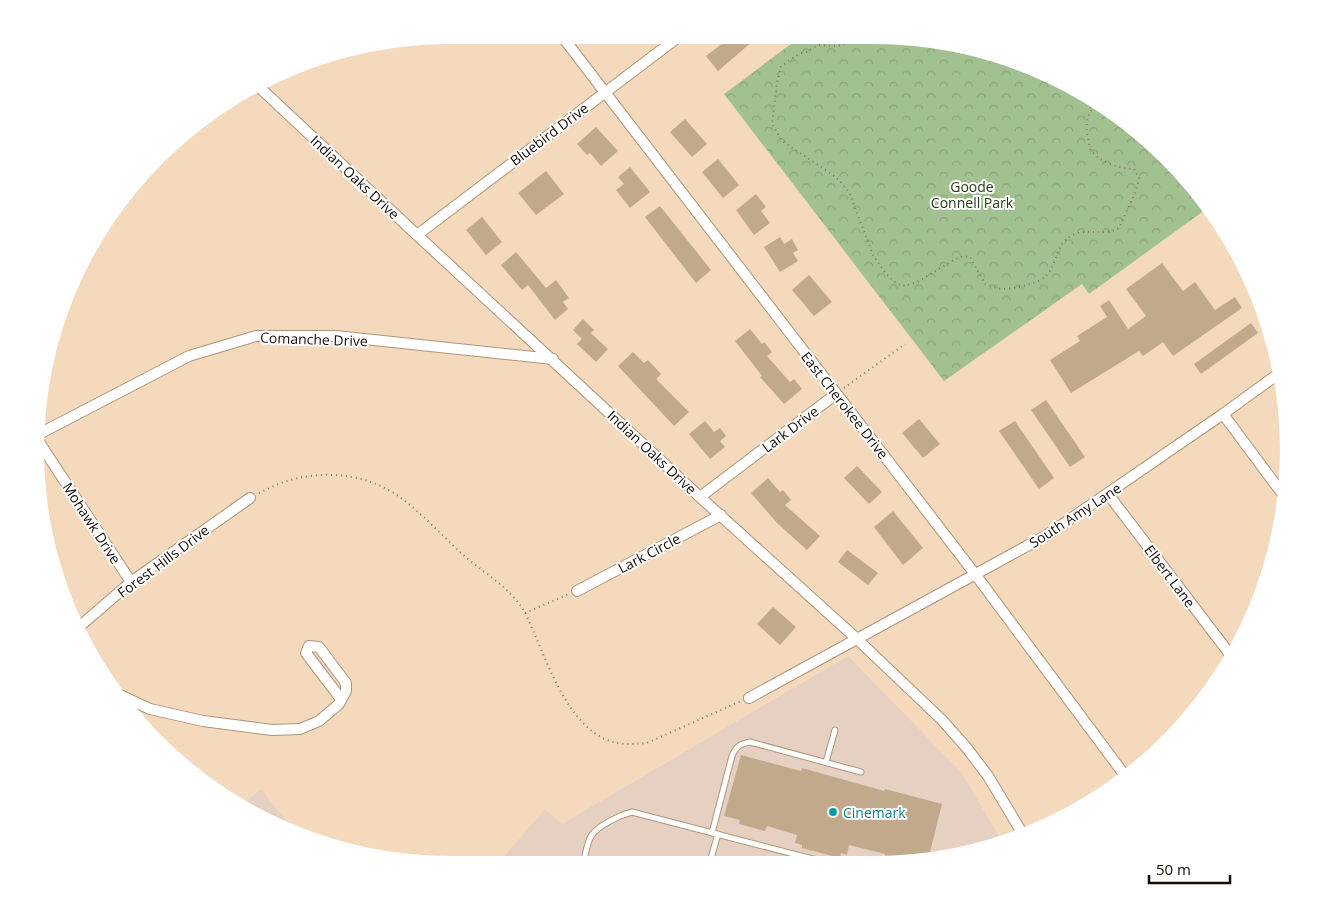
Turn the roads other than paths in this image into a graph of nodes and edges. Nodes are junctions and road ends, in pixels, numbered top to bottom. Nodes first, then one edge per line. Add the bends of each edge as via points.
1 (568, 44) edge
2 (669, 44) edge
3 (262, 90) edge
4 (604, 92) junction
5 (417, 235) junction
6 (553, 359) junction
7 (1273, 378) edge
8 (836, 394) junction
9 (1223, 414) junction
10 (45, 431) edge
11 (44, 450) edge
12 (1278, 488) edge
13 (1108, 494) junction
14 (700, 496) junction
15 (250, 498) road end
16 (720, 515) junction
17 (975, 574) junction
18 (132, 582) junction
19 (578, 591) road end
20 (83, 624) edge
21 (857, 638) junction
22 (1227, 651) edge
23 (750, 698) road end
24 (342, 699) junction
25 (130, 700) edge
26 (835, 730) dead end
27 (826, 762) junction
28 (1122, 771) edge
29 (861, 772) dead end
30 (1020, 829) edge
31 (715, 834) junction
32 (585, 856) edge
33 (711, 856) edge
34 (801, 856) edge

1 - 4 street, East Cherokee Drive
2 - 4 street, Bluebird Drive
3 - 5 street, Indian Oaks Drive
4 - 5 street, Bluebird Drive
4 - 8 street, East Cherokee Drive
5 - 6 street, Indian Oaks Drive
6 - 10 street, Comanche Drive via 336,336 256,336 189,356
6 - 14 street, Indian Oaks Drive
7 - 9 street, South Amy Lane
8 - 14 street, Lark Drive
8 - 17 street, East Cherokee Drive
9 - 12 street
9 - 13 street, South Amy Lane
11 - 18 street, Mohawk Drive
13 - 17 street, South Amy Lane via 1047,536
13 - 22 street, Elbert Lane
14 - 16 street, Indian Oaks Drive
15 - 18 street, Forest Hills Drive
16 - 19 street, Lark Circle
16 - 21 street, Indian Oaks Drive
17 - 21 street, South Amy Lane
17 - 28 street, East Cherokee Drive
18 - 20 street, Forest Hills Drive
21 - 23 street
21 - 30 street, Indian Oaks Drive via 966,747
24 - 24 street via 346,683 319,647 309,646 306,653
24 - 25 street via 318,721 300,729 272,730 203,721 150,709
26 - 27 lane
27 - 29 lane
27 - 31 lane via 750,742 735,748
31 - 32 lane via 641,814 624,813 592,832
31 - 33 lane
31 - 34 lane

